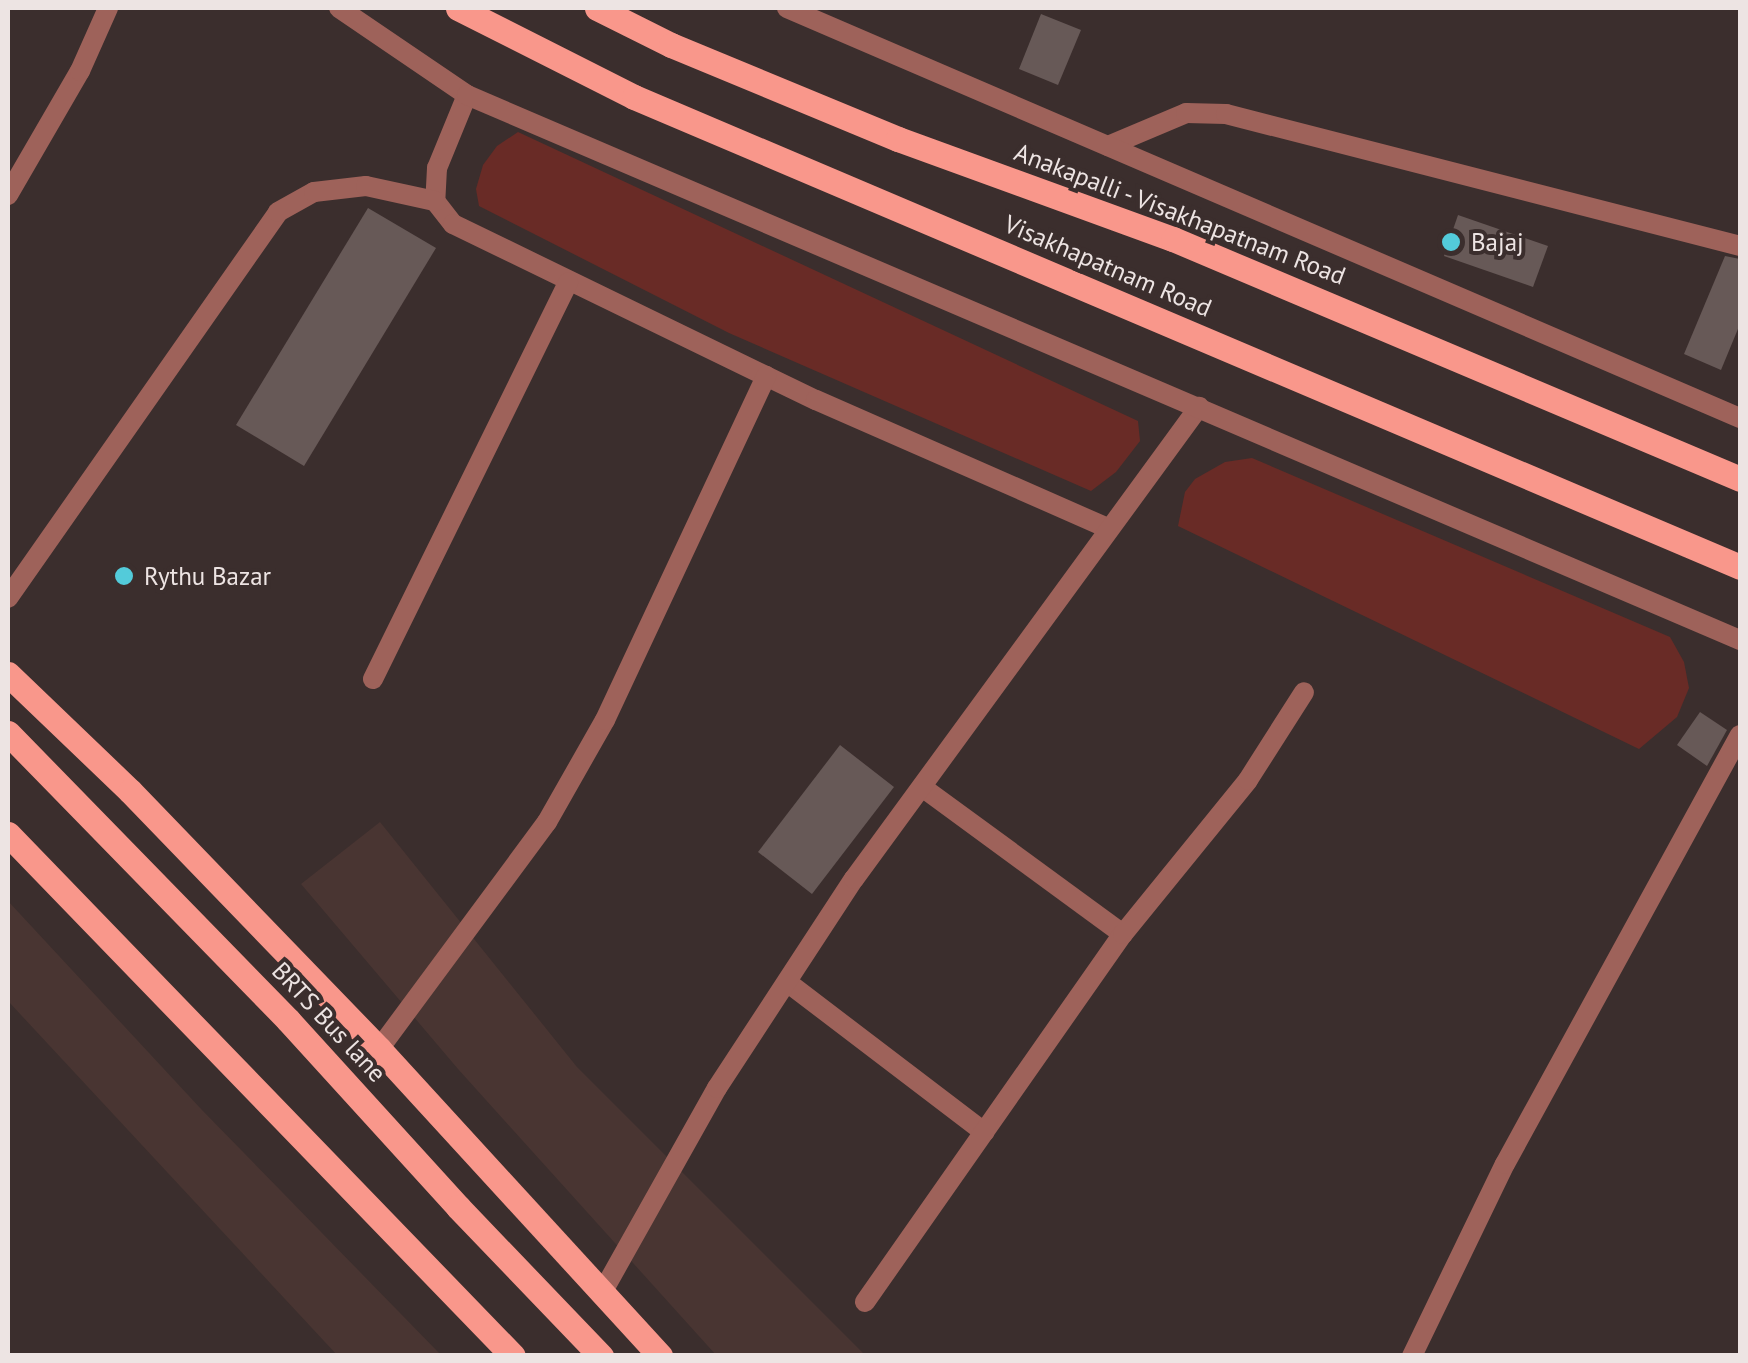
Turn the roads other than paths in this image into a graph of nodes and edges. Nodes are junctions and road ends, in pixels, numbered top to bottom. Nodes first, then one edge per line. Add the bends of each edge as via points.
1 (108, 8) edge
2 (339, 8) edge
3 (458, 8) edge
4 (596, 8) edge
5 (787, 8) edge
6 (820, 14) edge
7 (467, 95) junction
8 (1108, 146) junction
9 (8, 195) edge
10 (435, 201) junction
11 (1740, 246) edge
12 (568, 282) junction
13 (766, 376) junction
14 (1199, 407) junction
15 (1740, 418) edge
16 (1740, 479) edge
17 (1108, 528) junction
18 (1740, 567) edge
19 (8, 598) edge
20 (1740, 640) edge
21 (8, 674) edge
22 (374, 679) dead end
23 (1304, 692) dead end
24 (8, 734) edge
25 (1740, 734) edge
26 (1733, 768) edge
27 (922, 787) junction
28 (8, 834) edge
29 (1123, 934) junction
30 (787, 982) junction
31 (379, 1049) junction
32 (984, 1132) junction
33 (603, 1290) junction
34 (865, 1302) dead end
35 (513, 1356) edge
36 (601, 1356) edge
37 (660, 1356) edge
38 (1412, 1356) edge

1 - 9 street via 80,71
2 - 7 street
3 - 18 main road, Visakhapatnam Road via 634,97
4 - 16 main road, Anakapalli - Visakhapatnam Road via 898,139 1173,239
5 - 6 street
6 - 8 street
7 - 10 street via 437,168
7 - 14 street
8 - 11 street via 1186,113 1226,114
8 - 15 street
10 - 12 street via 453,224
10 - 19 street via 366,186 314,192 278,212
12 - 13 street
12 - 22 street
13 - 17 street
13 - 31 street via 586,754 547,822
14 - 17 street
14 - 20 street
17 - 27 street
21 - 31 main road
23 - 29 street via 1248,780
24 - 36 main road, BRTS Bus lane via 288,1020
25 - 26 street
26 - 38 street via 1505,1164
27 - 29 street
27 - 30 street
28 - 35 main road
29 - 32 street
30 - 32 street
30 - 33 street via 717,1088
31 - 33 main road
32 - 34 street
33 - 37 main road

